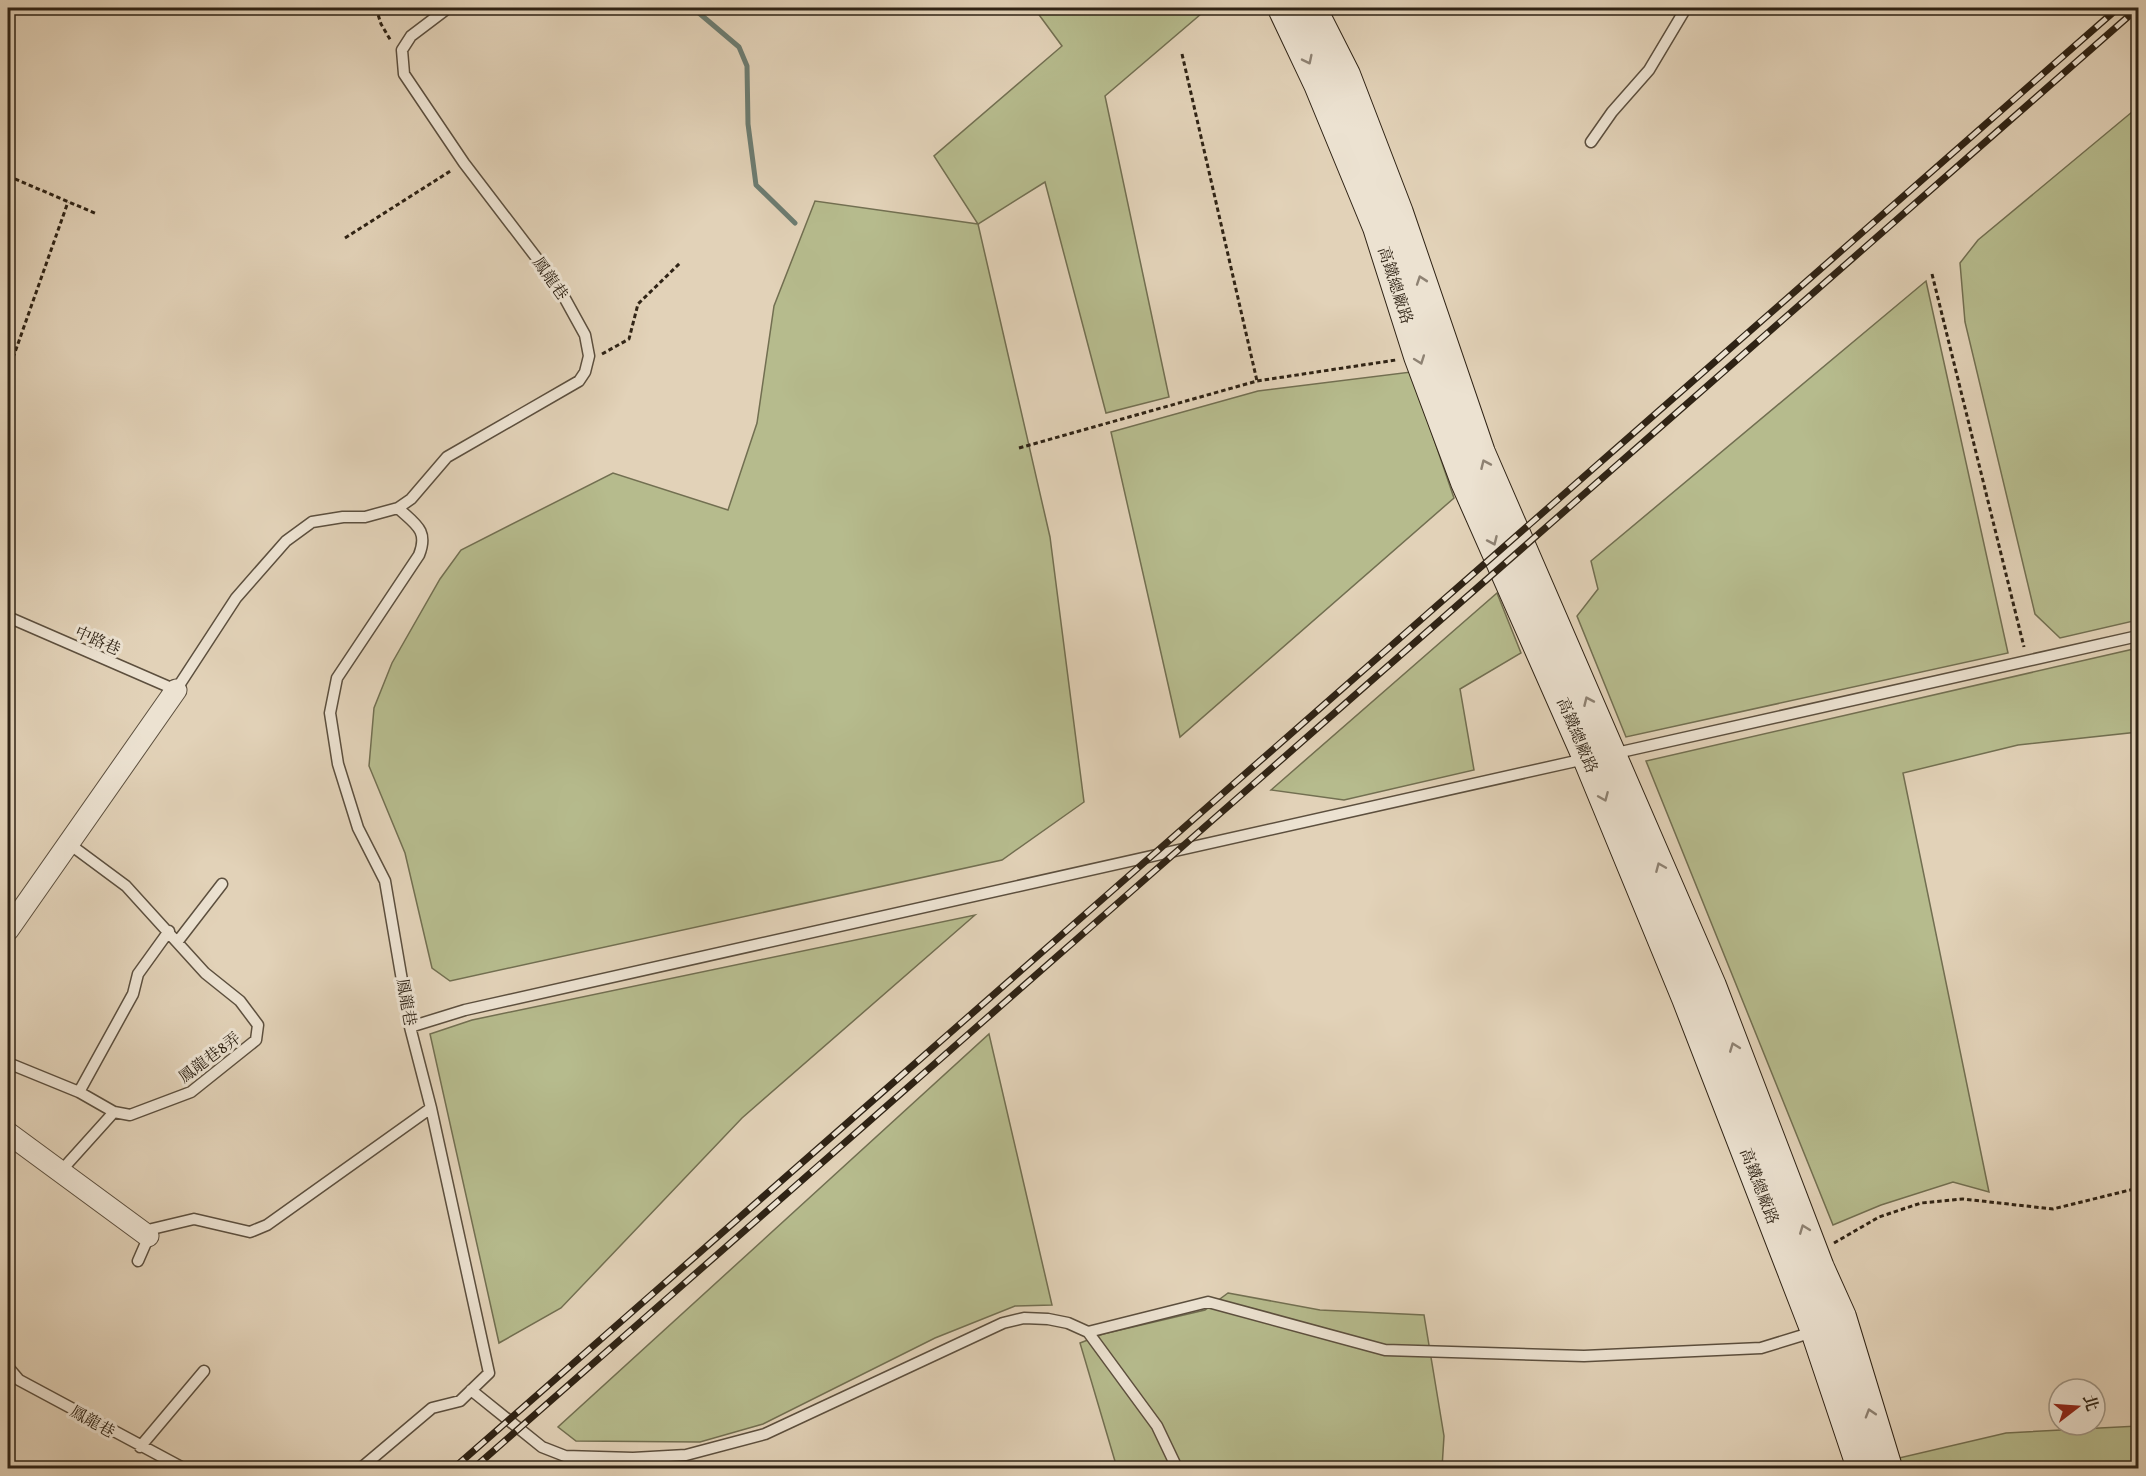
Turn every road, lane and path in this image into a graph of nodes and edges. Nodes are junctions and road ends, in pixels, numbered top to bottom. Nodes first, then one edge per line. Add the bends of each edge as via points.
1 (376, 8) edge
2 (448, 8) edge
3 (1282, 8) edge
4 (1311, 8) edge
5 (1686, 8) edge
6 (402, 50) junction
7 (1182, 54) dead end
8 (1592, 142) dead end
9 (464, 163) junction
10 (8, 176) edge
11 (68, 201) junction
12 (97, 214) dead end
13 (345, 237) dead end
14 (680, 263) dead end
15 (1932, 274) dead end
16 (1419, 356) junction
17 (587, 362) junction
18 (8, 372) edge
19 (1257, 381) junction
20 (1019, 448) dead end
21 (398, 508) junction
22 (8, 617) edge
23 (2139, 636) edge
24 (2027, 661) junction
25 (176, 690) junction
26 (1600, 756) junction
27 (68, 843) junction
28 (222, 884) dead end
29 (8, 930) edge
30 (169, 932) junction
31 (178, 941) junction
32 (410, 1027) junction
33 (8, 1063) edge
34 (79, 1092) junction
35 (431, 1108) junction
36 (114, 1112) junction
37 (8, 1133) edge
38 (60, 1172) junction
39 (2139, 1188) edge
40 (147, 1236) junction
41 (138, 1261) dead end
42 (1819, 1268) junction
43 (1816, 1331) junction
44 (1088, 1332) junction
45 (8, 1367) edge
46 (204, 1371) dead end
47 (471, 1390) junction
48 (140, 1447) junction
49 (183, 1468) edge
50 (361, 1468) edge
51 (1177, 1468) edge
52 (1862, 1468) edge
53 (1887, 1468) edge

1 - 6 path via 386,33
2 - 6 lane via 411,36
3 -> 16 street, 高鐵總廠路 via 1319,84 1377,227
26 -> 4 street, 高鐵總廠路 via 1480,453 1398,213 1345,75
5 - 8 lane via 1649,70
6 - 9 lane, 鳳龍巷 via 404,74
7 - 19 path
9 - 13 path
9 - 17 lane, 鳳龍巷 via 558,286 585,335
10 - 11 path
11 - 12 path
11 - 18 path
14 - 17 path via 638,304 629,339
15 - 24 path
16 - 19 path
16 -> 26 street, 高鐵總廠路 via 1466,482
17 - 21 lane via 579,381 447,457 411,499
19 - 20 path
21 - 25 lane via 365,517 312,522 286,541 236,598
21 - 32 lane, 鳳龍巷 via 421,530 423,544 337,678 330,713 338,764 355,818 385,881
22 - 25 lane, 中路巷
23 - 24 lane
24 - 26 lane
25 - 27 street
26 - 32 lane via 477,1007
42 -> 26 street, 高鐵總廠路 via 1711,986
26 -> 43 street, 高鐵總廠路 via 1687,998
27 - 29 street
27 - 30 lane, 鳳龍巷8弄 via 126,886
28 - 31 lane
30 - 31 lane, 鳳龍巷8弄
30 - 34 lane via 138,974 133,994
31 - 36 lane, 鳳龍巷8弄 via 205,973 240,1001 258,1025 256,1040 191,1092 130,1115
32 - 35 lane, 鳳龍巷
33 - 34 lane
34 - 36 lane
35 - 40 lane via 284,1215 259,1228 250,1232 194,1219 152,1229
35 - 47 lane, 鳳龍巷 via 489,1373
36 - 38 lane
37 - 38 street
38 - 40 street
39 - 42 path via 2053,1209 1963,1199 1921,1203 1879,1217 1833,1243
40 - 41 lane
53 -> 42 street, 高鐵總廠路 via 1841,1317
43 - 44 lane via 1749,1349 1584,1356 1385,1350 1208,1302
43 - 52 street, 高鐵總廠路
44 - 47 lane via 1048,1319 1024,1318 1003,1323 765,1434 686,1455 566,1456 542,1447
44 - 51 lane via 1157,1426
45 - 48 lane, 鳳龍巷 via 19,1380
46 - 48 lane
47 - 50 lane, 鳳龍巷 via 460,1401 432,1408
48 - 49 lane, 鳳龍巷

